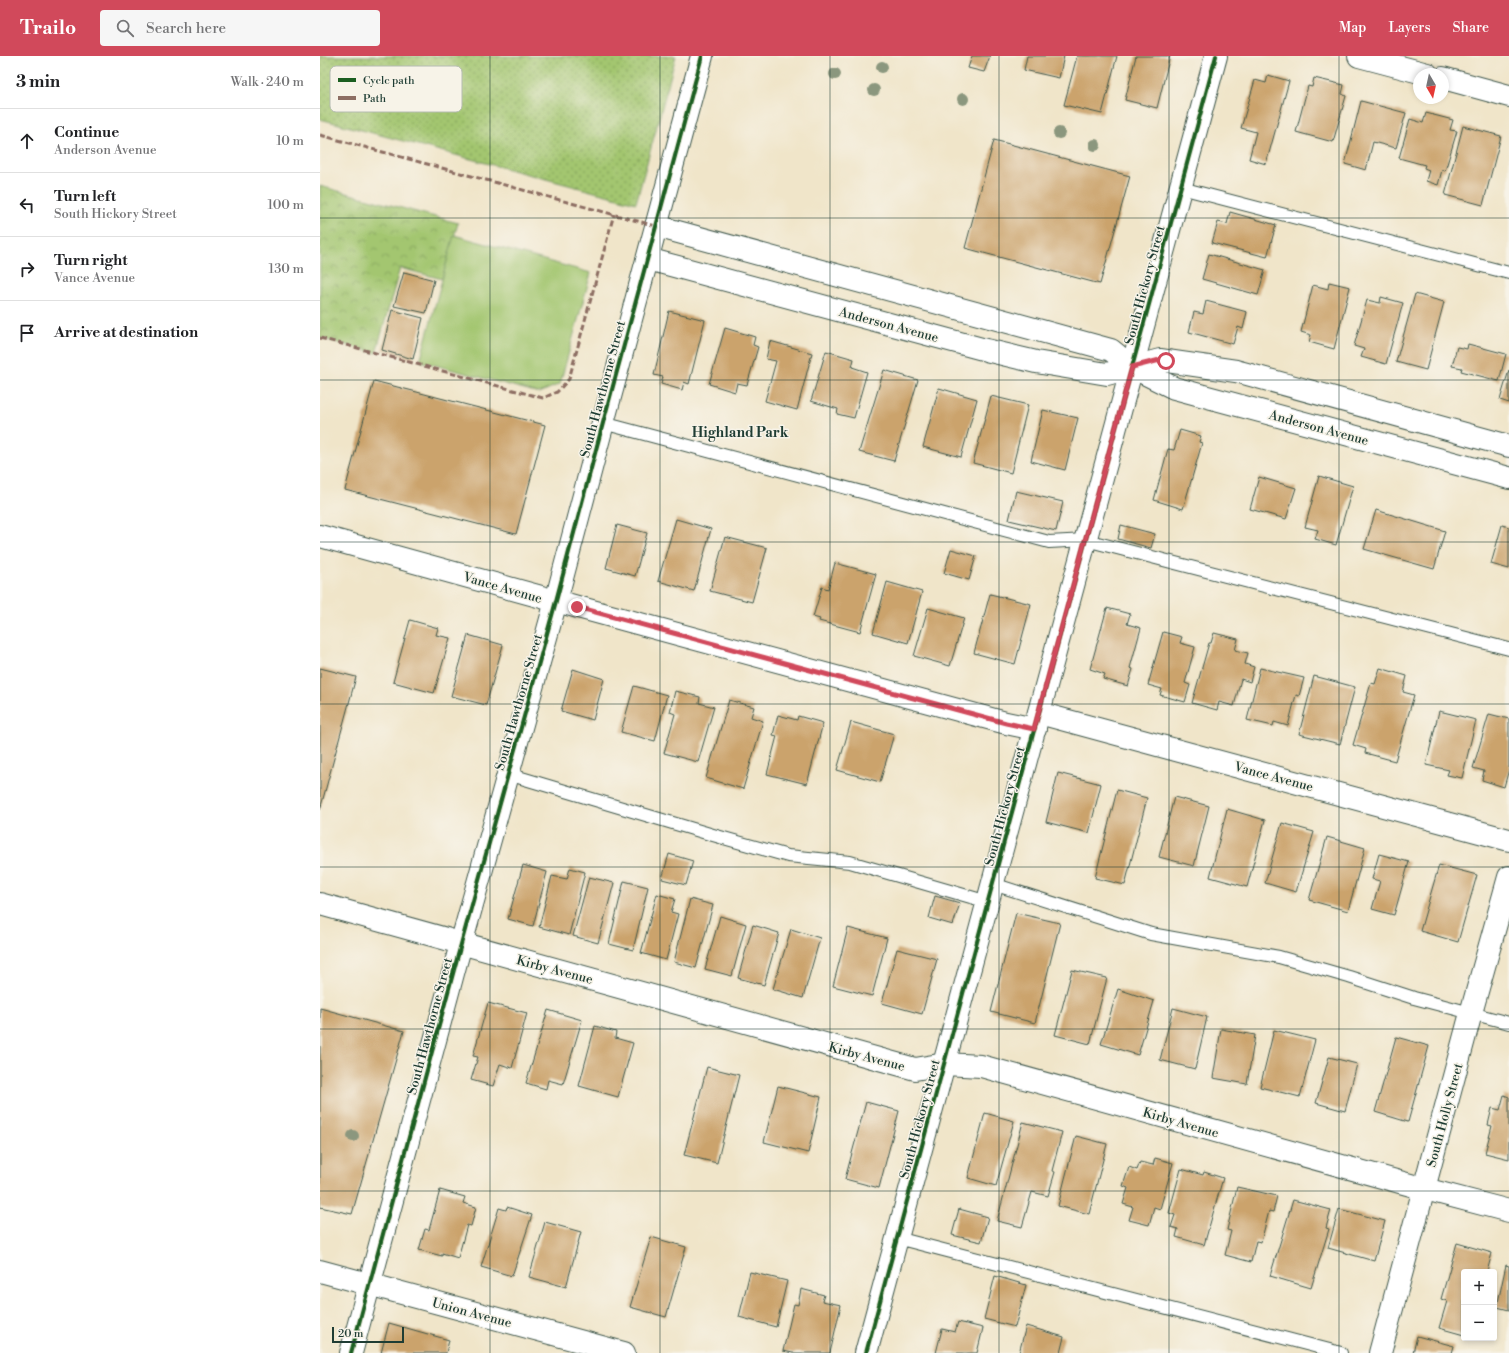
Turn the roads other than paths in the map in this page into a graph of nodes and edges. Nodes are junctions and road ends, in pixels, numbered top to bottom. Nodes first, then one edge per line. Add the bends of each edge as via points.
1 (702, 56) edge
2 (1216, 56) edge
3 (1359, 56) edge
4 (1413, 70) edge
5 (1449, 80) edge
6 (1509, 96) edge
7 (1181, 188) junction
8 (656, 226) junction
9 (648, 259) junction
10 (1509, 273) edge
11 (1132, 367) junction
12 (603, 423) junction
13 (1509, 446) edge
14 (1509, 478) edge
15 (320, 536) edge
16 (1086, 540) junction
17 (556, 602) junction
18 (1509, 649) edge
19 (1037, 721) junction
20 (508, 774) junction
21 (1509, 840) edge
22 (1509, 877) edge
23 (990, 893) junction
24 (320, 904) edge
25 (462, 943) junction
26 (1471, 1013) junction
27 (1509, 1023) edge
28 (944, 1064) junction
29 (1425, 1189) junction
30 (1509, 1211) edge
31 (897, 1238) junction
32 (320, 1271) edge
33 (370, 1284) junction
34 (351, 1353) edge
35 (624, 1353) edge
36 (866, 1353) edge
37 (1341, 1353) edge
38 (1380, 1353) edge

1 - 8 street, South Hawthorne Street
2 - 7 street, South Hickory Street
3 - 4 street
5 - 6 street
7 - 10 lane
7 - 11 street, South Hickory Street
8 - 9 street, South Hawthorne Street
8 - 11 street, Anderson Avenue via 1111,350
9 - 11 street, Anderson Avenue via 1029,360 1107,374
9 - 12 street, South Hawthorne Street
11 - 13 street, Anderson Avenue via 1160,360 1236,371
11 - 14 street, Anderson Avenue via 1174,388
11 - 16 street, South Hickory Street
12 - 16 lane via 1049,542
12 - 17 street, South Hawthorne Street
15 - 17 street, Vance Avenue
16 - 18 lane
16 - 19 street, South Hickory Street
17 - 19 street, Vance Avenue via 1006,723
17 - 20 street, South Hawthorne Street
19 - 21 street, Vance Avenue
19 - 23 street, South Hickory Street
20 - 23 lane via 788,856 850,862
20 - 25 street, South Hawthorne Street
22 - 26 street, South Holly Street
23 - 26 lane via 1151,934 1279,957
23 - 28 street, South Hickory Street
24 - 25 street, Kirby Avenue
25 - 28 street, Kirby Avenue via 915,1069
25 - 33 street, South Hawthorne Street
26 - 27 lane
26 - 29 street, South Holly Street
28 - 29 street, Kirby Avenue via 981,1066
28 - 31 street, South Hickory Street
29 - 30 street, Kirby Avenue
29 - 38 street, South Holly Street
31 - 36 street, South Hickory Street
31 - 37 lane
32 - 33 street, Union Avenue
33 - 34 street, South Hawthorne Street
33 - 35 street, Union Avenue

